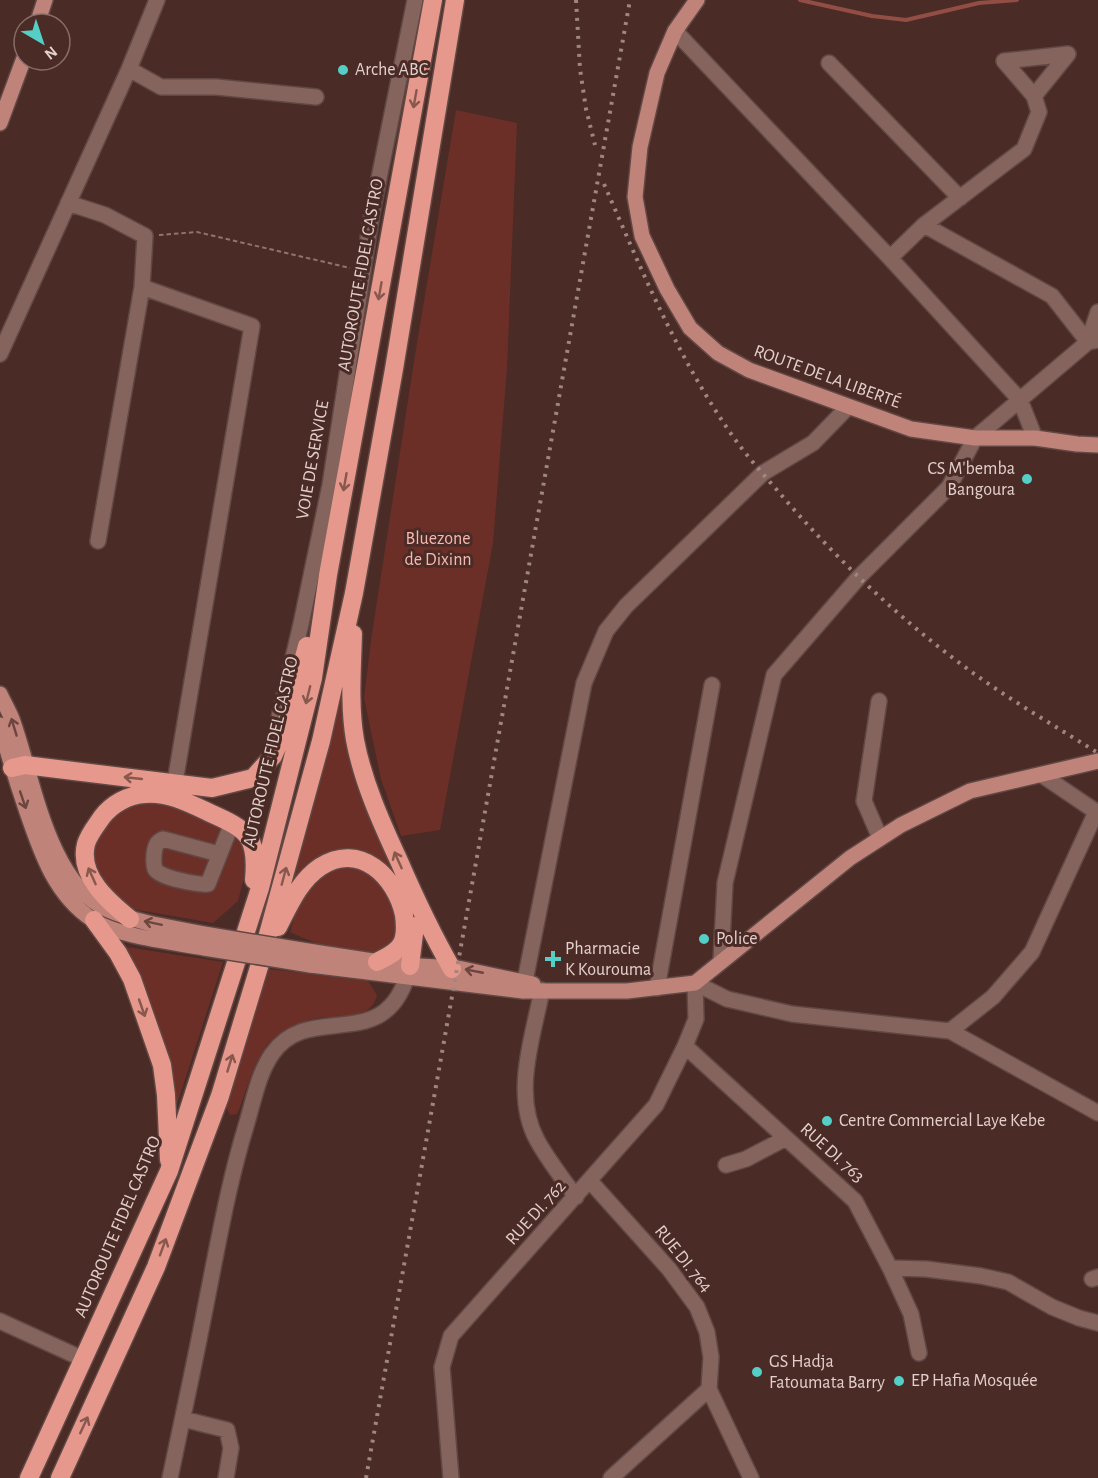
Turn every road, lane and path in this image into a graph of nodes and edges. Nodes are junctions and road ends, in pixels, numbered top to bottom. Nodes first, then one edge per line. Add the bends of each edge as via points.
1 (157, 0) edge
2 (415, 0) edge
3 (433, 0) edge
4 (455, 0) edge
5 (697, 0) edge
6 (675, 31) junction
7 (829, 63) dead end
8 (129, 69) junction
9 (19, 72) edge
10 (1034, 96) dead end
11 (316, 97) dead end
12 (0, 123) edge
13 (960, 198) junction
14 (68, 202) junction
15 (924, 225) junction
16 (145, 236) junction
17 (890, 258) junction
18 (363, 271) junction
19 (142, 286) junction
20 (1098, 312) edge
21 (1093, 341) edge
22 (0, 354) edge
23 (1020, 400) junction
24 (848, 407) junction
25 (975, 438) junction
26 (1035, 438) junction
27 (1098, 445) edge
28 (98, 541) dead end
29 (328, 575) junction
30 (354, 593) junction
31 (712, 685) dead end
32 (0, 694) edge
33 (879, 701) dead end
34 (0, 724) edge
35 (1098, 761) edge
36 (19, 766) junction
37 (1042, 775) junction
38 (253, 778) junction
39 (175, 782) junction
40 (1097, 812) edge
41 (232, 823) junction
42 (880, 838) junction
43 (219, 854) dead end
44 (414, 896) junction
45 (251, 914) junction
46 (130, 919) junction
47 (94, 920) junction
48 (207, 941) junction
49 (403, 941) junction
50 (312, 958) junction
51 (721, 961) junction
52 (377, 962) junction
53 (259, 966) junction
54 (452, 969) junction
55 (403, 971) junction
56 (695, 983) junction
57 (524, 986) junction
58 (657, 988) junction
59 (546, 990) junction
60 (950, 1031) junction
61 (685, 1047) junction
62 (1098, 1113) edge
63 (786, 1138) junction
64 (726, 1165) dead end
65 (169, 1171) junction
66 (590, 1181) junction
67 (576, 1197) junction
68 (890, 1268) junction
69 (0, 1321) edge
70 (1098, 1323) edge
71 (919, 1353) dead end
72 (83, 1359) junction
73 (709, 1389) junction
74 (183, 1419) junction
75 (30, 1478) edge
76 (60, 1478) edge
77 (170, 1478) edge
78 (226, 1478) edge
79 (451, 1478) edge
80 (611, 1478) edge
81 (751, 1478) edge

1 - 8 street
2 - 18 street, VOIE DE SERVICE
3 -> 29 highway, AUTOROUTE FIDEL CASTRO
4 - 30 highway
5 - 6 main road, ROUTE DE LA LIBERTÉ
6 - 17 street
6 - 24 main road, ROUTE DE LA LIBERTÉ via 657,74 640,147 635,197 642,236 690,328 718,353 748,370
7 - 13 street
8 - 11 street via 161,87 216,87
8 - 14 street
9 - 12 main road
10 - 13 street via 1039,112 1024,149
13 - 15 street
14 - 16 street via 105,215
14 - 22 street
15 - 17 street
15 - 21 street via 1052,296
16 - 18 path via 197,232
16 - 19 street
17 - 23 street
18 - 38 street, VOIE DE SERVICE via 330,485 301,624 276,730
19 - 28 street
19 - 39 street via 252,326
20 - 21 street
21 - 23 street
23 - 25 street
23 - 26 street
24 - 25 main road, ROUTE DE LA LIBERTÉ via 911,429
24 - 57 street via 813,443 763,473 626,606 606,631 584,683
25 - 26 main road, ROUTE DE LA LIBERTÉ
25 - 51 street via 949,487 859,577 774,675 725,883
26 - 27 main road, ROUTE DE LA LIBERTÉ
29 - 38 highway via 285,729 273,756
29 -> 45 highway, AUTOROUTE FIDEL CASTRO via 313,678
44 -> 30 highway via 375,808 355,739 351,694
53 -> 30 highway via 321,741
31 - 58 street
36 -> 32 main road via 12,719
33 - 42 street via 864,801
34 - 36 main road
35 - 37 main road
39 -> 36 highway
36 - 46 main road via 67,872 86,895
36 -> 47 main road via 39,848 52,876 69,900
37 - 40 street
37 - 42 main road via 970,791
38 - 39 highway via 212,788
40 - 60 street via 1032,952 993,997
41 - 43 street
41 - 45 highway via 243,830 254,849
46 -> 41 highway via 108,902 86,861 85,846 109,807 144,794 173,796
42 - 51 main road
44 - 54 highway
44 - 55 highway via 416,933
45 - 65 highway, AUTOROUTE FIDEL CASTRO
48 -> 46 main road
47 - 48 main road via 124,933
47 -> 65 highway via 132,979 162,1065
48 - 50 main road, bridge
49 - 52 highway via 397,950
49 - 53 highway via 401,903 388,878 363,861 334,861 320,867 295,894
49 - 55 highway
50 - 52 main road
50 - 55 main road
51 - 56 main road
52 - 55 main road
76 -> 53 highway via 156,1267 220,1095
54 - 55 main road
57 -> 54 main road
55 - 57 main road
55 - 74 street via 368,1020 314,1028 290,1036 272,1053 231,1175
56 - 58 main road
56 - 60 street via 727,999 792,1014
56 - 61 street, RUE DI. 762 via 696,1019
57 - 59 main road
58 - 59 main road
59 - 67 street via 526,1075 525,1103 536,1138
60 - 62 street
61 - 63 street, RUE DI. 763
61 - 66 street, RUE DI. 762 via 656,1105
63 - 64 street via 746,1160
63 - 68 street, RUE DI. 763 via 855,1201
65 - 72 highway, AUTOROUTE FIDEL CASTRO
66 - 67 street, RUE DI. 762
66 - 73 street, RUE DI. 764 via 669,1269 697,1307 707,1332 711,1358
67 - 79 street, RUE DI. 762 via 451,1336 442,1367
68 - 70 street via 959,1273 1008,1282 1052,1307
68 - 71 street, RUE DI. 763 via 911,1314
69 - 72 street
72 - 75 highway, AUTOROUTE FIDEL CASTRO
73 - 80 street
73 - 81 street
74 - 77 street
74 - 78 street via 226,1430 231,1448

